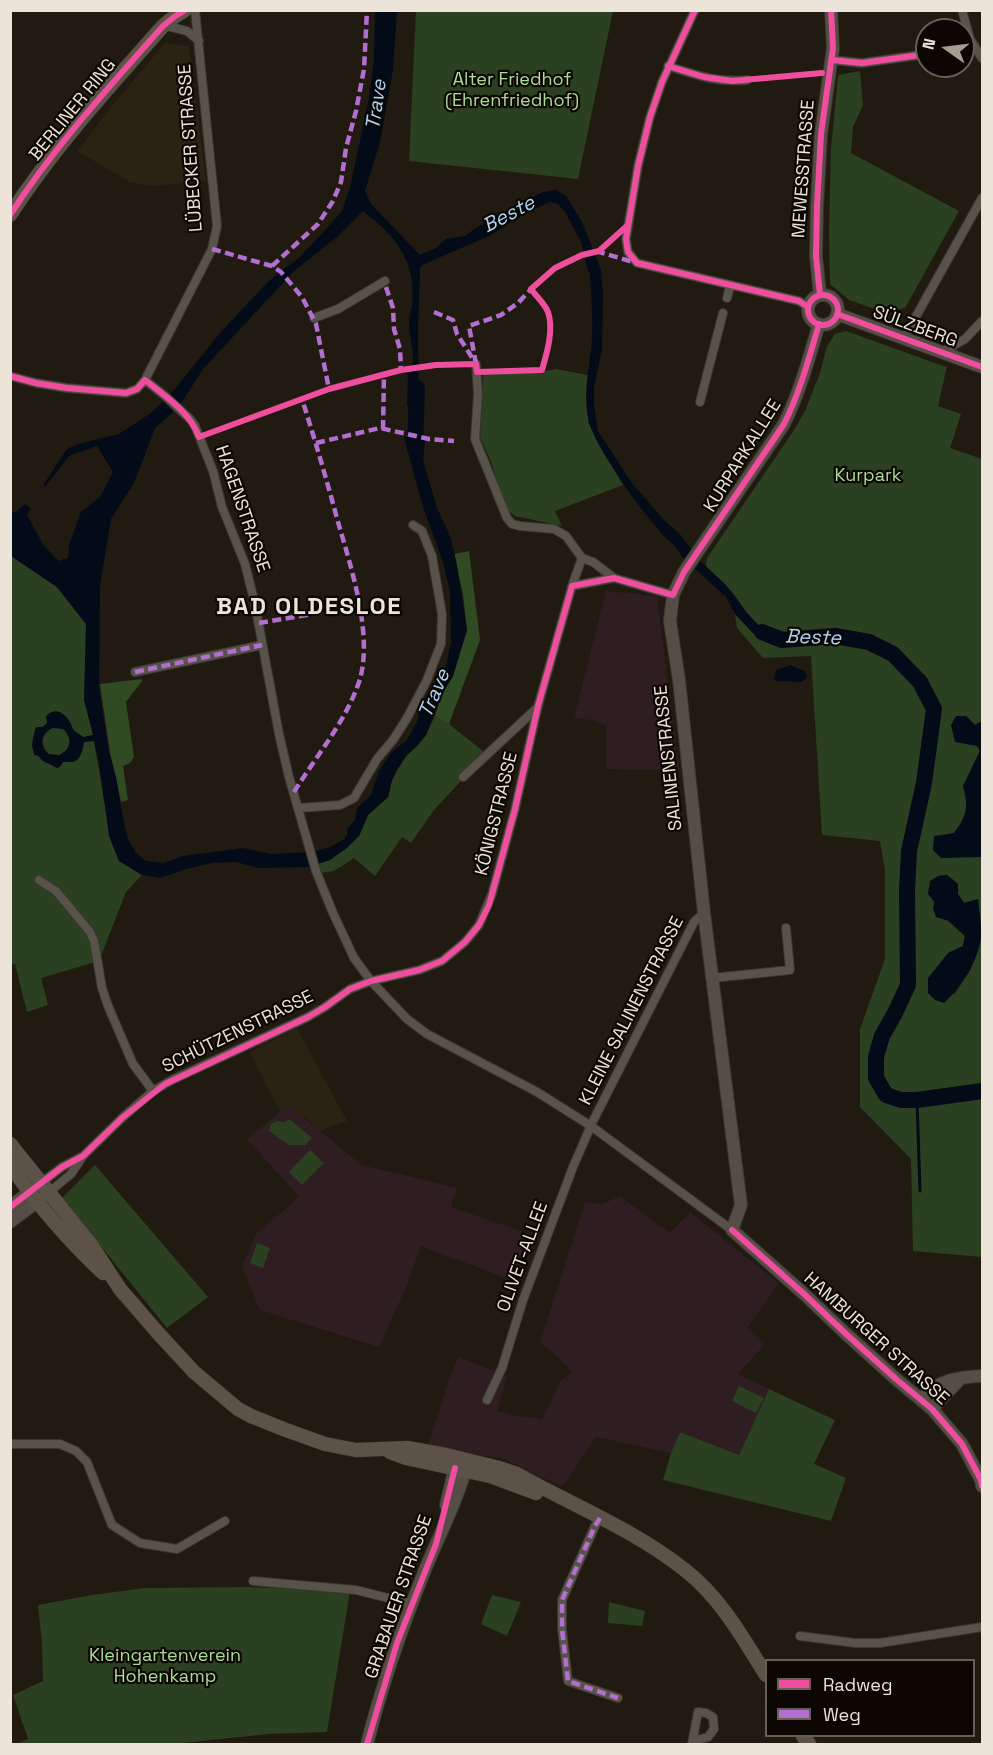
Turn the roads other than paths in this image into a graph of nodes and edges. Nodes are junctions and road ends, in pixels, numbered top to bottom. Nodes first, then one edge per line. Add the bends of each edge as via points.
1 (172, 10) edge
2 (185, 10) edge
3 (195, 10) edge
4 (831, 10) edge
5 (695, 11) edge
6 (162, 26) junction
7 (199, 41) junction
8 (915, 56) edge
9 (832, 60) junction
10 (668, 66) junction
11 (747, 80) dead end
12 (982, 198) edge
13 (10, 215) edge
14 (384, 281) dead end
15 (730, 286) junction
16 (820, 295) junction
17 (727, 298) dead end
18 (808, 307) junction
19 (723, 313) dead end
20 (837, 314) junction
21 (314, 318) dead end
22 (982, 321) edge
23 (819, 324) junction
24 (904, 338) junction
25 (942, 352) junction
26 (982, 367) edge
27 (477, 368) dead end
28 (10, 376) edge
29 (146, 380) junction
30 (700, 402) dead end
31 (413, 525) dead end
32 (582, 558) junction
33 (614, 578) junction
34 (572, 586) junction
35 (673, 595) junction
36 (262, 645) junction
37 (135, 672) dead end
38 (538, 706) junction
39 (463, 777) dead end
40 (299, 808) junction
41 (316, 871) joint
42 (39, 880) dead end
43 (704, 913) junction
44 (786, 928) dead end
45 (712, 978) junction
46 (371, 981) junction
47 (153, 1091) junction
48 (591, 1125) junction
49 (10, 1144) edge
50 (10, 1165) edge
51 (39, 1192) junction
52 (10, 1207) edge
53 (10, 1222) edge
54 (732, 1230) junction
55 (982, 1376) edge
56 (960, 1379) junction
57 (921, 1399) junction
58 (487, 1400) dead end
59 (932, 1409) junction
60 (10, 1444) edge
61 (461, 1464) junction
62 (982, 1486) edge
63 (600, 1518) junction
64 (225, 1521) dead end
65 (253, 1581) dead end
66 (411, 1604) junction
67 (982, 1627) edge
68 (800, 1636) dead end
69 (765, 1673) edge
70 (618, 1698) dead end
71 (367, 1744) edge

1 - 6 street, BERLINER RING
2 - 6 main road, BERLINER RING
3 - 7 street, LÜBECKER STRASSE
4 - 9 street, MEWESSTRASSE
5 - 10 street
6 - 7 street, LÜBECKER STRASSE via 187,31
6 - 13 main road, BERLINER RING via 87,112
7 - 29 street, LÜBECKER STRASSE via 217,226 212,249
8 - 9 street via 862,63
9 - 16 street, MEWESSTRASSE via 821,134 817,206
10 - 11 street via 718,81
10 - 15 street via 650,117 626,246 637,263
12 - 24 street
14 - 21 street via 338,309
15 - 17 street
15 - 18 street via 799,301
16 - 18 street
16 - 20 street via 835,301
18 - 23 street via 809,316
19 - 30 street
20 - 23 street via 831,323
20 - 24 street, SÜLZBERG
22 - 25 street via 965,339
23 - 35 street, KURPARKALLEE via 803,380 784,424 684,572
24 - 25 street, SÜLZBERG
25 - 26 street, SÜLZBERG
27 - 32 street via 476,439 504,511 512,524 560,532
28 - 29 street via 67,388 126,393
29 - 36 street, HAGENSTRASSE via 195,426 245,564
31 - 40 street via 422,531 432,556 442,614 441,645 427,680 354,798 340,805
32 - 33 street
32 - 34 street, KÖNIGSTRASSE
33 - 34 street
33 - 35 street
34 - 38 street, KÖNIGSTRASSE
35 - 43 street, SALINENSTRASSE via 670,621
36 - 37 street
36 - 40 street, HAGENSTRASSE via 279,734
38 - 39 street
38 - 46 street, KÖNIGSTRASSE via 516,809 489,905 479,925 442,961
40 - 41 street, HAGENSTRASSE
41 - 46 street, HAMBURGER STRASSE via 354,958
42 - 47 street via 54,889 88,929 108,1006 133,1064
43 - 45 street, SALINENSTRASSE
43 - 48 street, KLEINE SALINENSTRASSE via 694,922
44 - 45 street via 790,970
45 - 54 street, SALINENSTRASSE via 741,1205
46 - 47 street, SCHÜTZENSTRASSE via 350,989 308,1017
46 - 48 street, HAMBURGER STRASSE via 427,1034
47 - 51 street, SCHÜTZENSTRASSE via 83,1156 62,1167
48 - 54 street, HAMBURGER STRASSE
48 - 58 street, OLIVET-ALLEE
49 - 51 main road
50 - 51 main road
51 - 52 street, SCHÜTZENSTRASSE
51 - 53 street, SCHÜTZENSTRASSE
51 - 61 main road via 83,1254 194,1372 238,1409 325,1443 356,1450 407,1448
54 - 57 street, HAMBURGER STRASSE
55 - 56 street
56 - 57 street via 945,1381
56 - 59 street
57 - 59 street, HAMBURGER STRASSE
59 - 62 street, HAMBURGER STRASSE via 962,1444
60 - 64 street via 60,1444 76,1451 87,1462 112,1525 140,1543 177,1549
61 - 63 main road via 517,1474
61 - 66 street, GRABAUER STRASSE via 436,1544
63 - 69 main road via 686,1570 732,1622
63 - 70 street via 562,1600 567,1681
65 - 66 street via 356,1590
66 - 71 street, GRABAUER STRASSE
67 - 68 street via 880,1643

